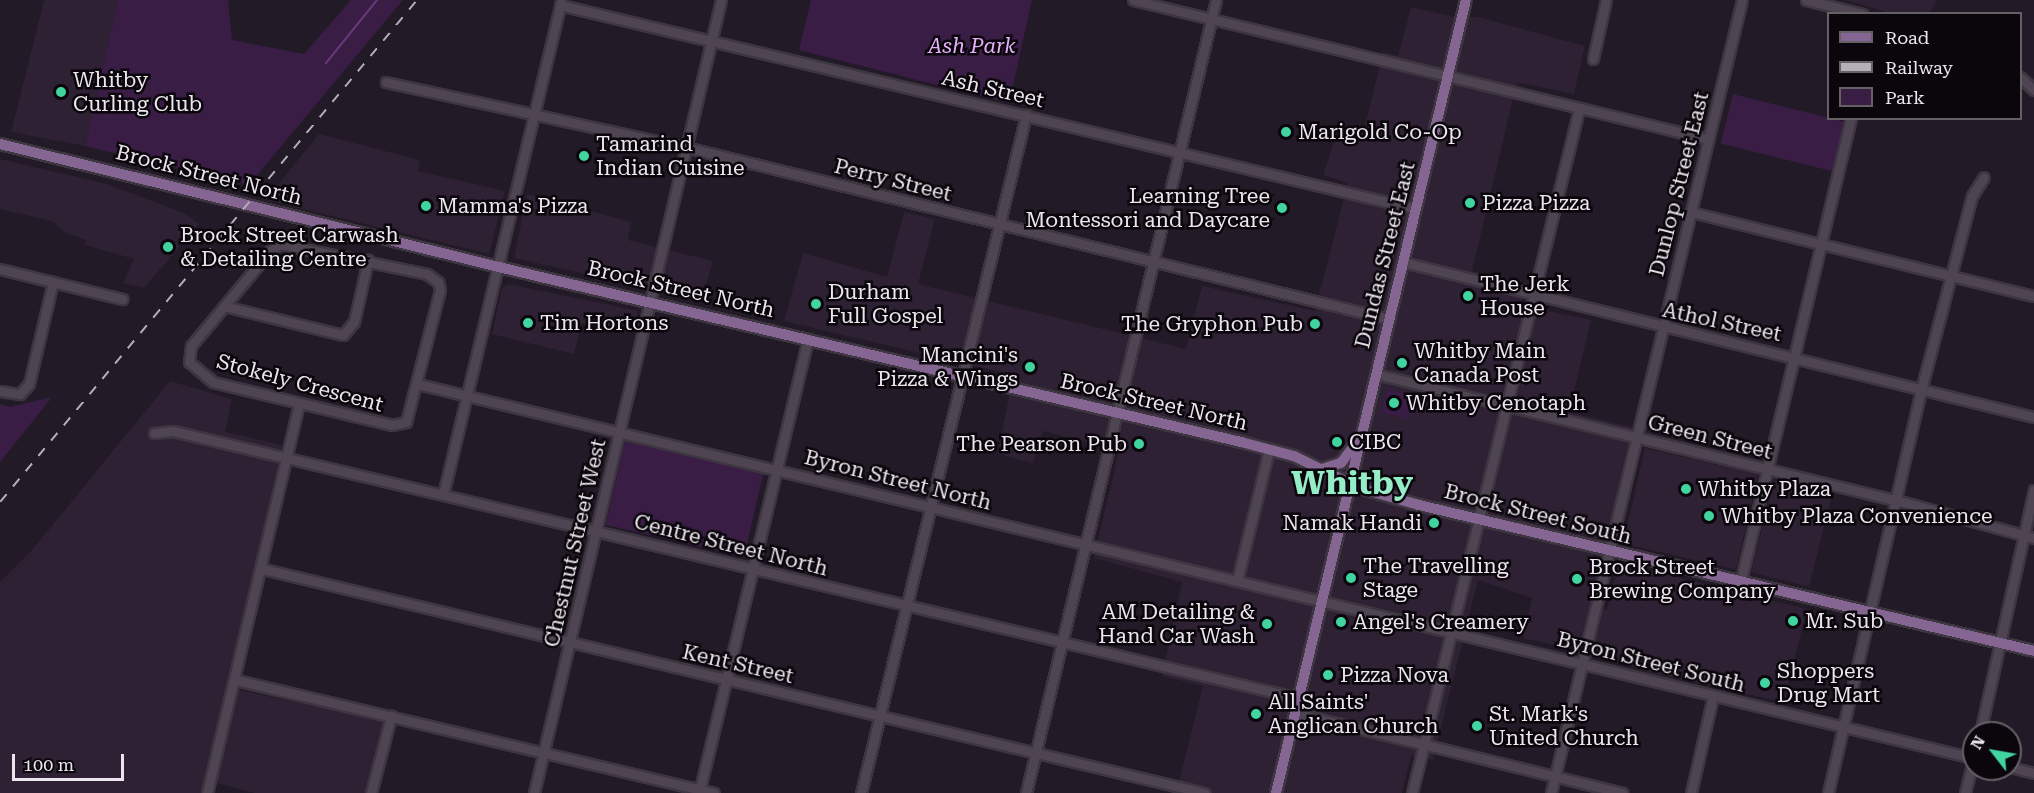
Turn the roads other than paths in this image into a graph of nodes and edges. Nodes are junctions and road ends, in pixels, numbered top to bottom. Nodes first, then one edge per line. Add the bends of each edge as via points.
1 (721, 0) edge
2 (1133, 0) edge
3 (1216, 0) edge
4 (1466, 0) edge
5 (1606, 0) edge
6 (1742, 0) edge
7 (1806, 0) edge
8 (561, 3) edge
9 (1854, 12) edge
10 (1212, 20) junction
11 (712, 39) junction
12 (1593, 59) dead end
13 (1448, 76) junction
14 (2022, 79) edge
15 (386, 82) dead end
16 (2034, 90) edge
17 (1579, 109) junction
18 (533, 115) junction
19 (1026, 116) junction
20 (1851, 120) edge
21 (1708, 139) junction
22 (0, 144) edge
23 (688, 148) junction
24 (1181, 152) junction
25 (1984, 177) dead end
26 (1416, 209) junction
27 (1691, 212) junction
28 (998, 224) junction
29 (1822, 243) junction
30 (368, 260) junction
31 (1155, 260) junction
32 (1403, 262) junction
33 (498, 267) junction
34 (0, 269) edge
35 (1952, 273) junction
36 (53, 282) junction
37 (1535, 294) junction
38 (2034, 296) edge
39 (122, 299) dead end
40 (652, 302) junction
41 (224, 306) junction
42 (1389, 319) junction
43 (1662, 328) junction
44 (808, 339) junction
45 (1795, 356) junction
46 (1376, 374) junction
47 (963, 376) junction
48 (418, 384) junction
49 (1921, 390) junction
50 (0, 392) edge
51 (466, 396) junction
52 (300, 404) junction
53 (1508, 407) junction
54 (1116, 414) junction
55 (2034, 417) edge
56 (620, 432) junction
57 (154, 434) dead end
58 (1360, 436) junction
59 (1636, 437) junction
60 (1269, 450) junction
61 (288, 459) junction
62 (1322, 469) junction
63 (776, 470) junction
64 (1766, 470) junction
65 (1348, 484) junction
66 (2034, 490) edge
67 (443, 495) junction
68 (1894, 501) junction
69 (932, 507) junction
70 (1480, 519) junction
71 (597, 531) junction
72 (2023, 536) junction
73 (2034, 538) edge
74 (1086, 544) junction
75 (1611, 552) junction
76 (752, 568) junction
77 (263, 569) junction
78 (1237, 581) junction
79 (1740, 584) junction
80 (1320, 600) junction
81 (907, 606) junction
82 (1872, 612) junction
83 (1452, 632) junction
84 (570, 642) junction
85 (1062, 643) junction
86 (2002, 644) junction
87 (2034, 651) edge
88 (1583, 664) junction
89 (725, 679) junction
90 (236, 680) junction
91 (1713, 696) junction
92 (1298, 698) junction
93 (1295, 713) junction
94 (391, 716) junction
95 (880, 716) junction
96 (1983, 721) edge
97 (1844, 728) junction
98 (1424, 745) junction
99 (543, 753) junction
100 (1035, 753) junction
101 (1962, 755) edge
102 (1555, 777) junction
103 (699, 791) edge
104 (209, 793) edge
105 (371, 793) edge
106 (534, 793) edge
107 (714, 793) edge
108 (861, 793) edge
109 (1026, 793) edge
110 (1205, 793) edge
111 (1276, 793) edge
112 (1412, 793) edge
113 (1551, 793) edge
114 (1622, 793) edge
115 (1691, 793) edge
116 (1828, 793) edge

1 - 11 street, Chestnut Street West
2 - 10 street
3 - 10 street
4 - 13 main road, Dundas Street East
5 - 12 street
6 - 21 street, Dunlop Street East
7 - 9 street
8 - 11 street, Ash Street
8 - 18 street
10 - 13 street
10 - 24 street
11 - 19 street, Ash Street
11 - 23 street, Chestnut Street West
13 - 17 street
13 - 26 main road, Dundas Street East
14 - 16 street
15 - 18 street, Perry Street
17 - 21 street
17 - 37 street
18 - 23 street, Perry Street
18 - 33 street
19 - 24 street, Ash Street
19 - 28 street
20 - 29 street
21 - 27 street, Dunlop Street East
22 - 33 main road, Brock Street North
23 - 28 street, Perry Street
23 - 40 street, Chestnut Street West
24 - 26 street, Ash Street
24 - 31 street
25 - 35 street via 1972,196
26 - 32 main road, Dundas Street East
27 - 29 street
27 - 43 street, Dunlop Street East
28 - 31 street, Perry Street
28 - 47 street
29 - 35 street
29 - 45 street
30 - 41 street, Stokely Crescent via 280,244
30 - 41 street via 354,322 343,335
30 - 48 street, Stokely Crescent via 427,274 438,282 440,290
31 - 42 street, Perry Street
31 - 54 street
32 - 37 street, Athol Street
32 - 42 main road, Dundas Street East
33 - 40 main road, Brock Street North
33 - 51 street
34 - 36 street
35 - 38 street
35 - 49 street
36 - 39 street
36 - 50 street via 29,384 20,394
37 - 43 street, Athol Street
37 - 53 street
40 - 44 main road, Brock Street North
40 - 56 street, Chestnut Street West
41 - 52 street, Stokely Crescent via 191,346 189,362 213,382
42 - 46 main road, Dundas Street East
43 - 45 street, Athol Street
43 - 59 street, Dunlop Street East
44 - 47 main road, Brock Street North
44 - 63 street
45 - 49 street, Athol Street
45 - 64 street
46 - 53 street, Green Street
46 - 58 main road, Dundas Street East
47 - 54 main road, Brock Street North
47 - 69 street
48 - 51 street, Byron Street North
48 - 52 street, Stokely Crescent via 410,415 400,426
49 - 55 street, Athol Street
49 - 68 street
51 - 56 street, Byron Street North
51 - 67 street
52 - 61 street
53 - 59 street, Green Street
53 - 70 street
54 - 60 main road, Brock Street North
54 - 74 street
56 - 63 street, Byron Street North
56 - 71 street, Chestnut Street West
57 - 61 street, Centre Street North via 173,431
58 - 62 main road via 1341,463
58 - 65 main road, Dundas Street East
59 - 64 street, Green Street
59 - 75 street, Dunlop Street East
60 - 62 main road, Brock Street North
60 - 78 street
61 - 67 street, Centre Street North
61 - 77 street
62 - 65 main road, Brock Street North
63 - 69 street, Byron Street North
63 - 76 street
64 - 68 street, Green Street
64 - 79 street
65 - 70 main road, Brock Street South
65 - 80 main road, Dundas Street East
66 - 72 street
67 - 71 street, Centre Street North
68 - 72 street, Green Street
68 - 82 street
69 - 74 street, Byron Street North
69 - 81 street
70 - 75 main road, Brock Street South
70 - 83 street
71 - 76 street, Centre Street North
71 - 84 street, Chestnut Street West
72 - 73 street, Green Street
72 - 86 street
74 - 78 street, Byron Street North
74 - 85 street
75 - 79 main road, Brock Street South
75 - 88 street, Dunlop Street East
76 - 81 street, Centre Street North
76 - 89 street
77 - 84 street, Kent Street
77 - 90 street
78 - 80 street, Byron Street North
79 - 82 main road, Brock Street South
80 - 83 street, Byron Street South
80 - 92 main road, Dundas Street East
81 - 85 street, Centre Street North
81 - 95 street
82 - 86 main road, Brock Street South
82 - 97 street
83 - 88 street, Byron Street South
83 - 98 street
84 - 89 street, Kent Street
84 - 99 street, Chestnut Street West
85 - 92 street, Centre Street North
85 - 100 street
86 - 87 main road, Brock Street South
86 - 96 street
88 - 91 street, Byron Street South
88 - 102 street, Dunlop Street East
89 - 95 street, Kent Street
89 - 103 street
90 - 94 street
90 - 104 street
91 - 97 street, Byron Street South
91 - 115 street
92 - 93 main road, Dundas Street East
93 - 98 street
93 - 111 main road, Dundas Street East
94 - 99 street
94 - 105 street
95 - 100 street, Kent Street
95 - 108 street
97 - 101 street, Byron Street South
97 - 116 street
98 - 102 street
98 - 112 street
99 - 103 street
99 - 106 street, Chestnut Street West
100 - 109 street
100 - 110 street, Kent Street
102 - 113 street, Dunlop Street East
102 - 114 street
103 - 107 street

